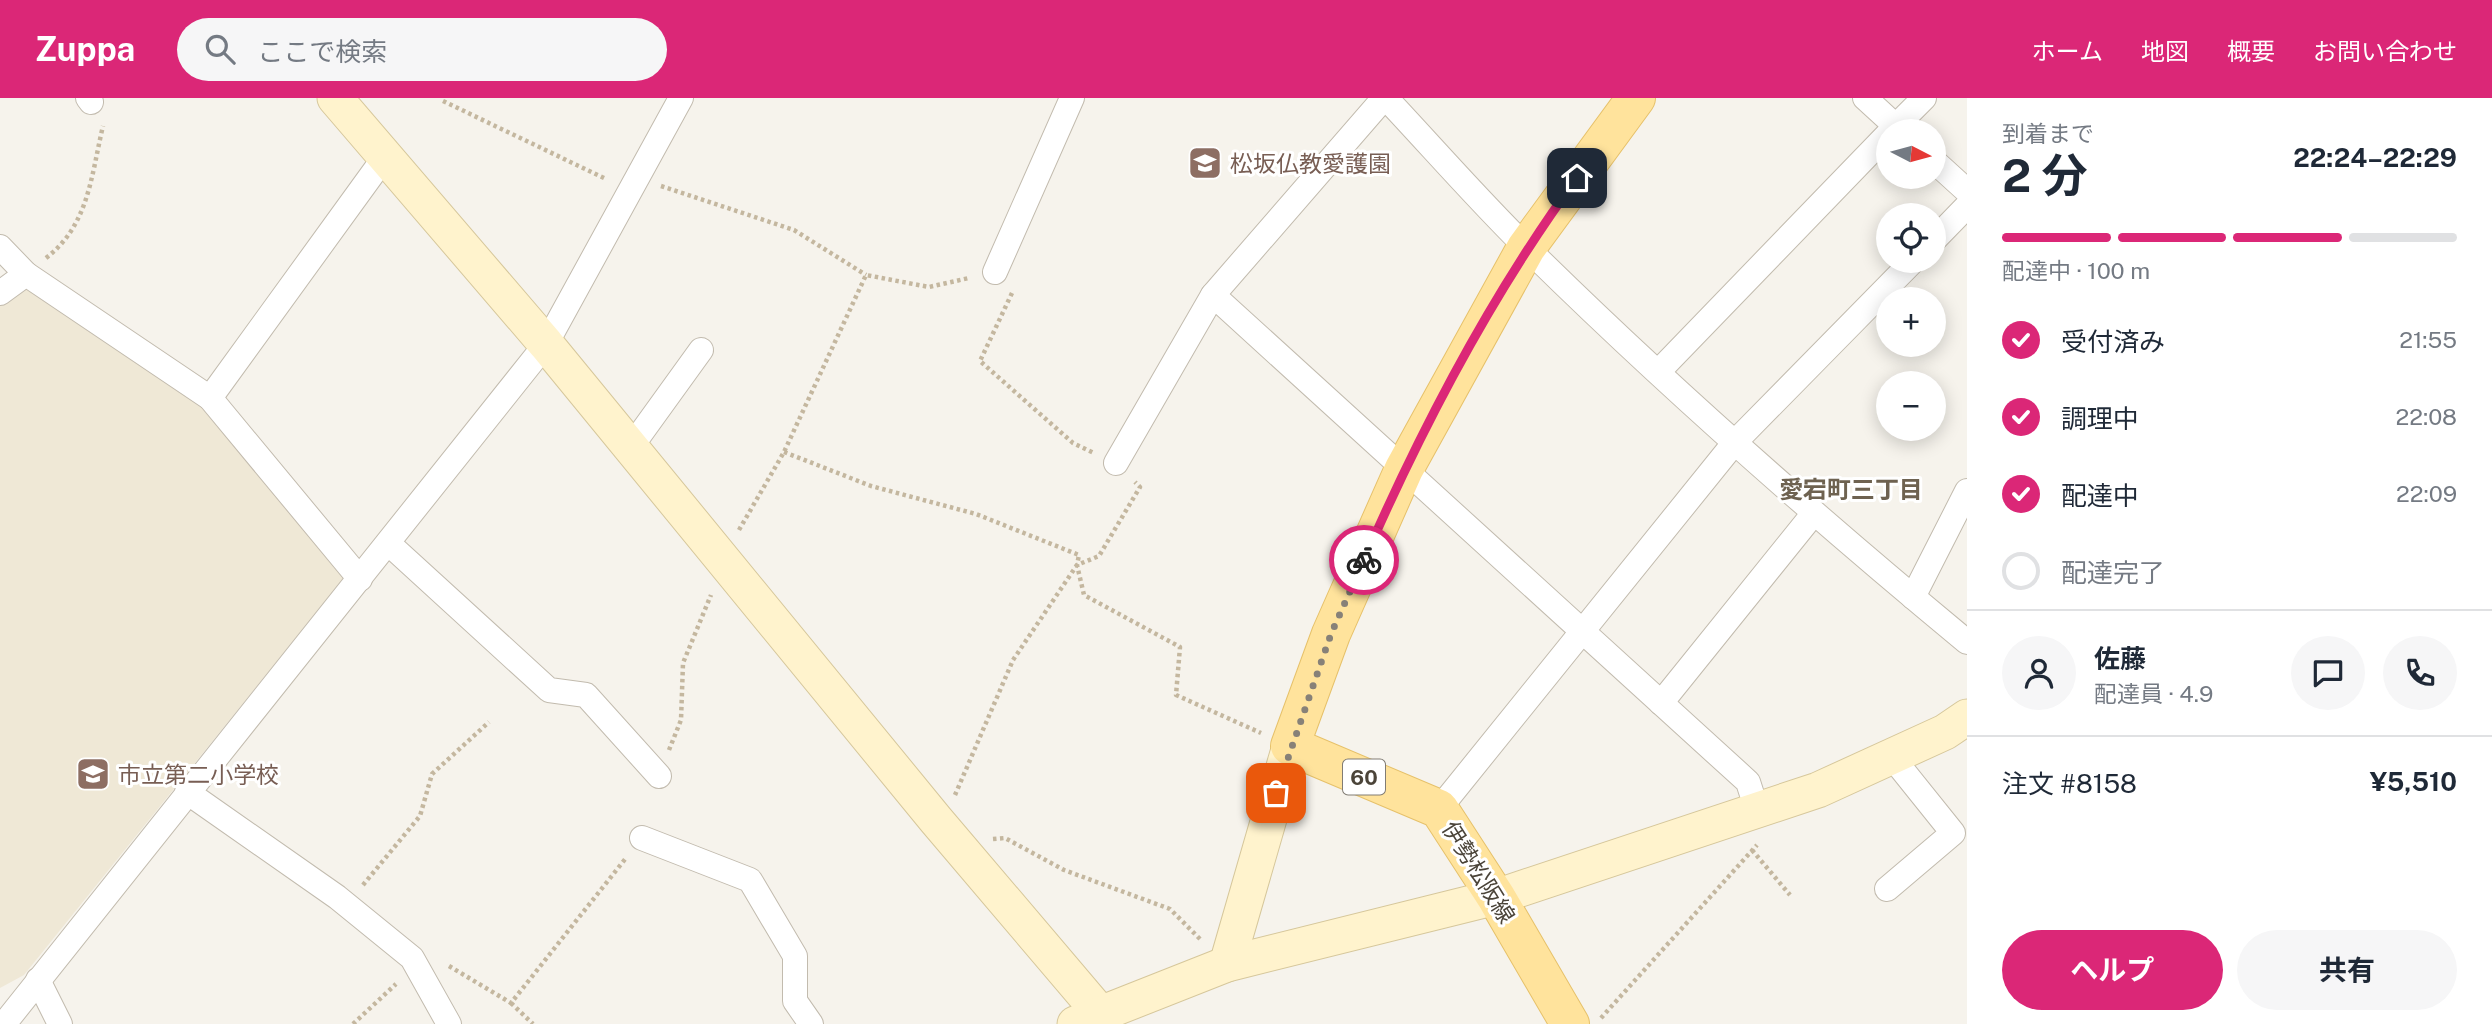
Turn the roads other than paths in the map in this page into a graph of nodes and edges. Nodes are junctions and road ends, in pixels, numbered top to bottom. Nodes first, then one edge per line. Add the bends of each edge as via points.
1 (335, 98) edge
2 (681, 98) edge
3 (1072, 98) edge
4 (1385, 98) edge
5 (1636, 98) edge
6 (1865, 98) edge
7 (1924, 98) edge
8 (1883, 119) edge
9 (1905, 119) edge
10 (1876, 149) edge
11 (384, 158) junction
12 (1946, 172) edge
13 (1967, 191) edge
14 (1967, 206) edge
15 (1946, 228) edge
16 (0, 247) edge
17 (1526, 248) junction
18 (995, 272) road end
19 (1901, 273) edge
20 (26, 274) junction
21 (0, 293) edge
22 (1213, 295) junction
23 (546, 344) junction
24 (701, 351) dead end
25 (1658, 372) junction
26 (210, 398) junction
27 (1735, 442) junction
28 (631, 447) junction
29 (1116, 463) road end
30 (1404, 469) junction
31 (1967, 491) edge
32 (1814, 513) junction
33 (388, 543) junction
34 (360, 579) junction
35 (1913, 597) junction
36 (1583, 632) junction
37 (1967, 642) edge
38 (1661, 703) junction
39 (1967, 717) edge
40 (1290, 746) junction
41 (1892, 757) junction
42 (659, 776) road end
43 (187, 792) junction
44 (1439, 809) junction
45 (1757, 810) junction
46 (642, 838) road end
47 (1887, 889) dead end
48 (1496, 897) junction
49 (1227, 964) junction
50 (38, 980) junction
51 (1088, 1018) edge
52 (0, 1022) edge
53 (60, 1024) edge
54 (449, 1024) edge
55 (811, 1024) edge
56 (1570, 1024) edge

1 - 11 street
2 - 23 street
3 - 18 street
4 - 17 street
4 - 22 street
5 - 17 main road
6 - 8 street
7 - 9 street
10 - 25 street
11 - 23 street
11 - 26 street
12 - 13 street
14 - 15 street
16 - 20 street
17 - 25 street
17 - 30 main road
19 - 27 street
20 - 21 street
20 - 26 street
22 - 29 street
22 - 30 street
23 - 28 street
23 - 33 street
24 - 28 street
25 - 27 street
26 - 34 street
27 - 32 street
27 - 36 street
28 - 51 street via 964,853
30 - 36 street
30 - 40 main road via 1331,634
31 - 35 street
32 - 35 street
32 - 38 street
33 - 34 street
33 - 42 street via 549,690 586,695
34 - 43 street
35 - 37 street
36 - 38 street
36 - 44 street
38 - 45 street via 1748,782
39 - 41 street
40 - 44 main road, 伊勢松阪線 / 60
40 - 49 street
41 - 45 street via 1818,790
41 - 47 street via 1953,833
43 - 50 street
43 - 54 street via 347,905 412,958
44 - 48 main road, 伊勢松阪線
45 - 48 street
46 - 55 street via 750,880 795,956 795,1001
48 - 49 street
48 - 56 main road, 伊勢松阪線
49 - 51 street
50 - 52 street via 4,1024
50 - 53 street

